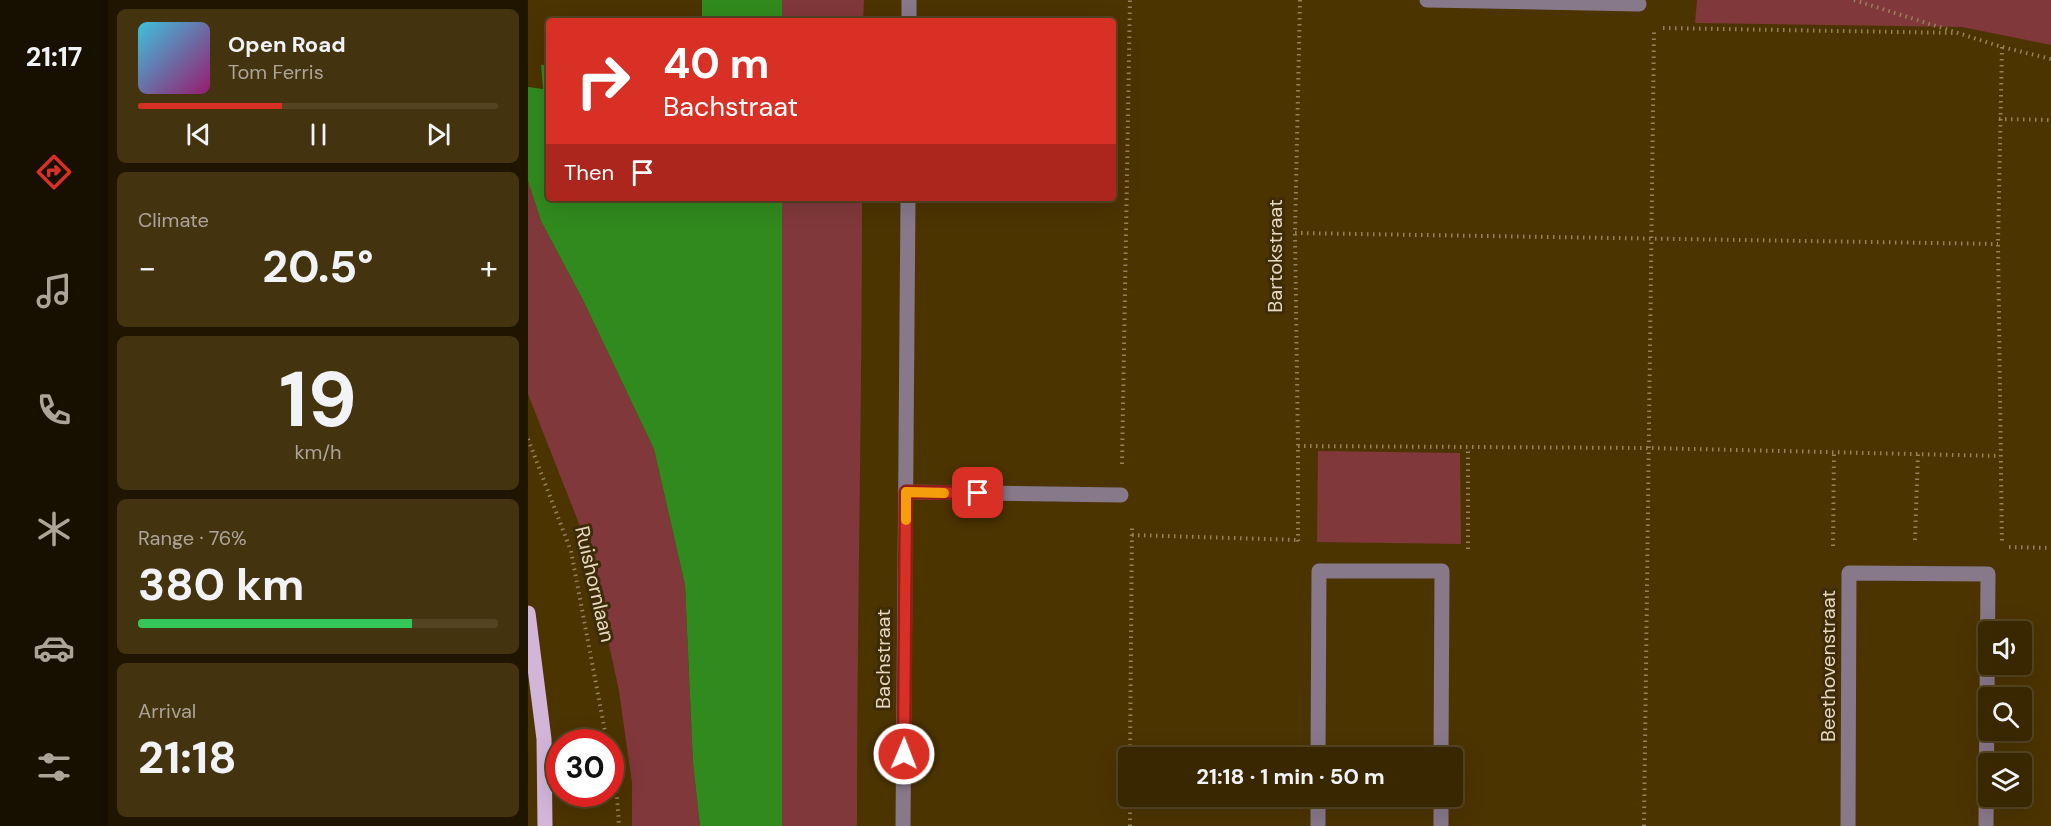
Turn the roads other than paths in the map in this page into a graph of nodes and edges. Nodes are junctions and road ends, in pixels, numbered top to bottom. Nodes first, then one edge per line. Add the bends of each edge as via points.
1 (909, 0) edge
2 (1427, 0) edge
3 (1639, 4) dead end
4 (909, 18) edge
5 (908, 201) edge
6 (906, 492) junction
7 (1121, 495) road end
8 (528, 613) edge
9 (1318, 747) edge
10 (1441, 747) edge
11 (1318, 807) edge
12 (1441, 807) edge
13 (545, 826) edge
14 (903, 826) edge
15 (1318, 826) edge
16 (1441, 826) edge
17 (1848, 826) edge
18 (1986, 826) edge

1 - 4 street
2 - 3 street
5 - 6 street, Bachstraat
6 - 7 street
6 - 14 street, Bachstraat
8 - 13 main road via 544,739
9 - 10 street via 1319,571 1442,571
11 - 15 street
12 - 16 street
17 - 18 street, Beethovenstraat via 1849,573 1988,574

